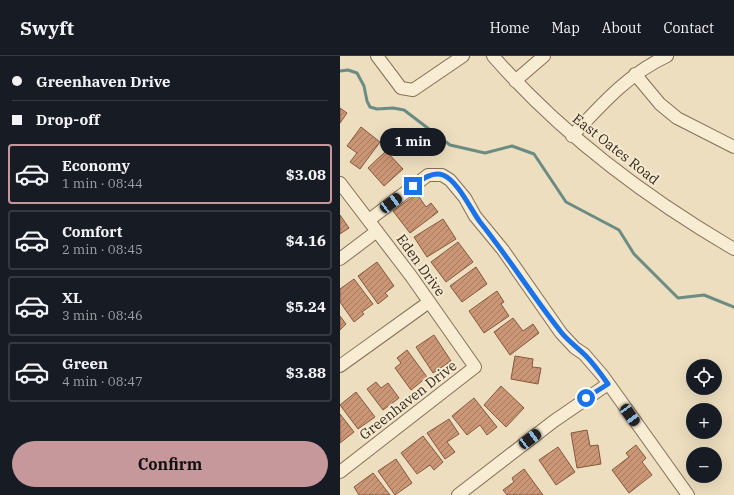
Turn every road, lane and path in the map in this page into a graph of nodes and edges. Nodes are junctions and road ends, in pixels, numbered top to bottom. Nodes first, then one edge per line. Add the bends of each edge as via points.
1 (377, 56) edge
2 (463, 56) edge
3 (493, 56) edge
4 (544, 56) edge
5 (667, 56) edge
6 (636, 74) junction
7 (515, 81) junction
8 (572, 136) junction
9 (734, 147) edge
10 (340, 183) edge
11 (369, 220) junction
12 (377, 231) junction
13 (734, 249) edge
14 (340, 259) edge
15 (429, 302) junction
16 (340, 366) edge
17 (475, 367) joint
18 (608, 384) junction
19 (340, 472) edge
20 (458, 495) edge
21 (688, 495) edge

1 - 2 street via 400,88 413,90
3 - 7 street, East Oates Road
4 - 7 street
5 - 6 street
6 - 8 street via 607,98
6 - 9 street via 660,104 677,118
7 - 8 street, East Oates Road
8 - 13 street, East Oates Road via 645,192
10 - 11 street, Eden Drive
11 - 12 street, Eden Drive
11 - 18 street via 428,175 442,175 450,180 561,333 584,354
12 - 14 street
12 - 15 street, Eden Drive
15 - 16 street
15 - 17 street, Eden Drive
17 - 19 street, Greenhaven Drive
18 - 20 street via 554,421
18 - 21 street

